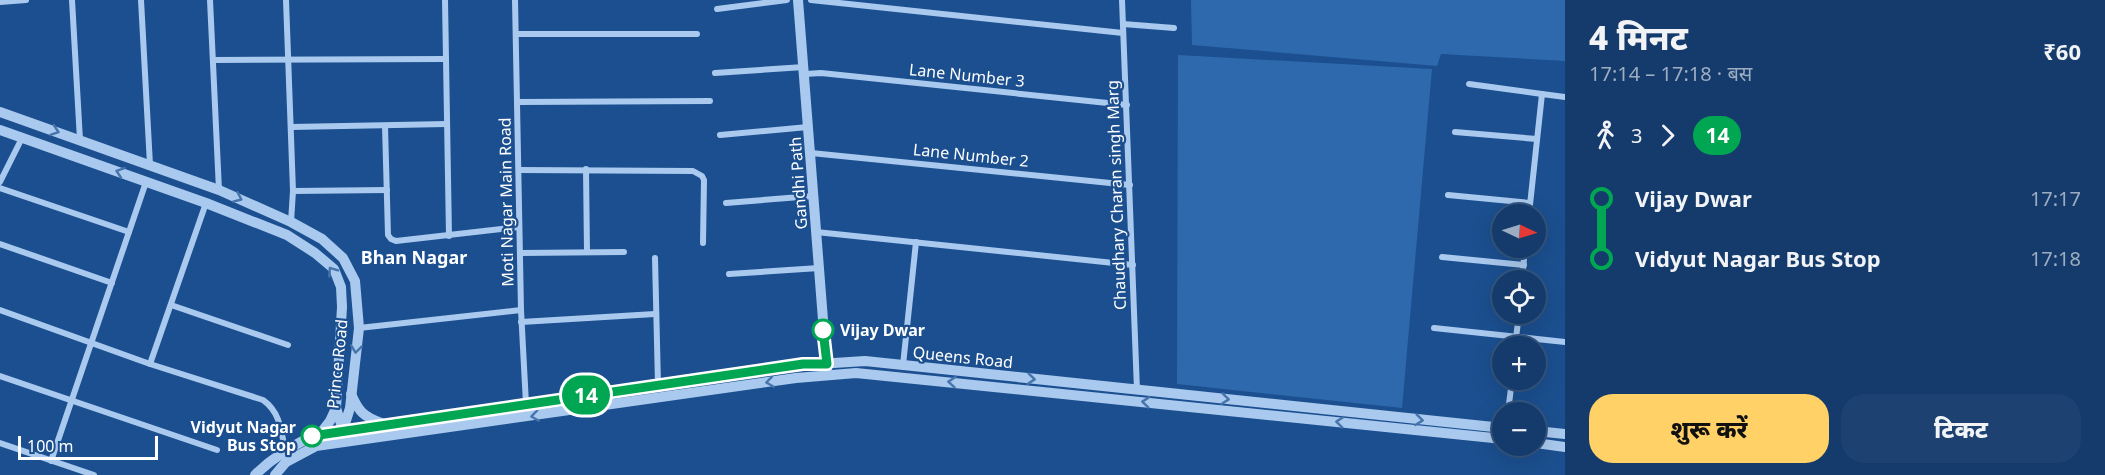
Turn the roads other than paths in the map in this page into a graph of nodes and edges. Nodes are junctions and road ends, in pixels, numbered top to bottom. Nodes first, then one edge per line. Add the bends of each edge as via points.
1 (26, 0) edge
2 (72, 0) edge
3 (141, 0) edge
4 (210, 0) edge
5 (286, 0) edge
6 (445, 0) edge
7 (515, 0) edge
8 (787, 0) edge
9 (798, 0) edge
10 (811, 0) edge
11 (1122, 0) edge
12 (0, 2) edge
13 (717, 9) dead end
14 (1123, 24) junction
15 (1174, 28) dead end
16 (1123, 33) junction
17 (516, 34) junction
18 (698, 34) dead end
19 (445, 59) junction
20 (214, 60) junction
21 (288, 60) junction
22 (804, 70) junction
23 (715, 73) dead end
24 (1469, 84) dead end
25 (1542, 94) junction
26 (1565, 97) edge
27 (710, 101) dead end
28 (518, 102) junction
29 (1127, 105) junction
30 (0, 112) edge
31 (447, 124) junction
32 (385, 126) junction
33 (291, 127) junction
34 (808, 127) junction
35 (0, 130) edge
36 (1455, 132) dead end
37 (720, 135) dead end
38 (22, 138) junction
39 (1537, 139) junction
40 (80, 140) junction
41 (811, 153) junction
42 (150, 165) junction
43 (586, 169) junction
44 (519, 171) junction
45 (0, 182) edge
46 (146, 182) junction
47 (1130, 185) junction
48 (0, 188) edge
49 (219, 190) junction
50 (387, 190) junction
51 (293, 191) junction
52 (1448, 195) dead end
53 (813, 196) junction
54 (206, 203) junction
55 (726, 203) dead end
56 (1530, 203) joint
57 (291, 222) junction
58 (519, 227) junction
59 (129, 232) junction
60 (816, 232) junction
61 (449, 236) junction
62 (916, 242) junction
63 (703, 243) dead end
64 (0, 244) edge
65 (588, 252) junction
66 (624, 252) dead end
67 (520, 253) junction
68 (1442, 257) dead end
69 (655, 258) dead end
70 (1524, 258) edge
71 (1132, 265) junction
72 (1524, 265) junction
73 (819, 268) junction
74 (1523, 270) edge
75 (729, 274) dead end
76 (112, 283) junction
77 (171, 305) junction
78 (0, 310) edge
79 (521, 310) junction
80 (655, 314) junction
81 (521, 322) junction
82 (359, 328) junction
83 (1434, 328) dead end
84 (1500, 336) edge
85 (1546, 340) edge
86 (1565, 342) edge
87 (92, 343) junction
88 (288, 345) dead end
89 (150, 364) junction
90 (827, 364) junction
91 (903, 365) junction
92 (0, 376) edge
93 (828, 376) junction
94 (657, 385) junction
95 (1137, 390) junction
96 (351, 394) junction
97 (72, 401) junction
98 (526, 404) junction
99 (336, 408) junction
100 (384, 424) junction
101 (1492, 427) edge
102 (343, 430) junction
103 (1546, 432) edge
104 (320, 434) junction
105 (1565, 434) edge
106 (1492, 438) edge
107 (343, 442) junction
108 (0, 443) edge
109 (1546, 444) edge
110 (1565, 447) edge
111 (216, 450) dead end
112 (285, 450) junction
113 (51, 461) junction
114 (94, 475) edge
115 (255, 475) edge
116 (275, 475) edge

1 - 12 street
2 - 40 street
3 - 42 street
4 - 20 street
5 - 21 street
6 - 19 street
7 - 17 street, Moti Nagar Main Road
8 - 13 street
9 - 22 street, Gandhi Path
10 - 16 street
11 - 14 street, Chaudhary Charan singh Marg
14 - 15 street
14 - 16 street, Chaudhary Charan singh Marg
16 - 29 street, Chaudhary Charan singh Marg
17 - 18 street
17 - 28 street, Moti Nagar Main Road
19 - 21 street
19 - 31 street
20 - 21 street
20 - 49 street
21 - 33 street
22 - 23 street, Lane Number 3
22 - 29 street, Lane Number 3
22 - 34 street, Gandhi Path
24 - 25 street
25 - 26 street
25 - 39 street
27 - 28 street
28 - 44 street, Moti Nagar Main Road
29 - 47 street, Chaudhary Charan singh Marg
30 -> 40 street, Prince Road
31 - 32 street
31 - 61 street
32 - 33 street
32 - 50 street
33 - 51 street
34 - 37 street
34 - 41 street, Gandhi Path
35 - 38 street, Prince Road
36 - 39 street
38 - 45 street
46 -> 38 street, Prince Road
39 - 56 street
40 - 42 street, Prince Road
41 - 47 street, Lane Number 2
41 - 53 street, Gandhi Path
42 - 49 street, Prince Road
43 - 44 street
43 - 63 street via 698,173 704,180
43 - 65 street
44 - 58 street, Moti Nagar Main Road
46 - 54 street, Prince Road
46 - 59 street
47 - 71 street, Chaudhary Charan singh Marg
48 - 59 street
49 -> 57 street, Prince Road
50 - 51 street
50 - 61 street via 391,239
51 - 57 street
52 - 56 street
53 - 55 street
53 - 60 street, Gandhi Path
54 - 77 street
99 -> 54 street, Prince Road via 342,307 341,287 334,269 287,235
57 - 82 street, Prince Road via 322,239 343,258 355,281
58 - 61 street
58 - 67 street, Moti Nagar Main Road
59 - 76 street
60 - 62 street
60 - 73 street, Gandhi Path
62 - 71 street
62 - 91 street
64 - 76 street
65 - 66 street
65 - 67 street
67 - 79 street, Moti Nagar Main Road
68 - 72 street
69 - 80 street
70 - 72 street
71 - 95 street, Chaudhary Charan singh Marg
72 - 74 street
73 - 75 street
73 - 90 street, Gandhi Path
76 - 87 street
77 - 88 street
77 - 89 street
78 - 87 street
79 - 81 street, Moti Nagar Main Road
79 - 82 street
80 - 81 street
80 - 94 street
81 - 98 street, Moti Nagar Main Road
82 -> 96 street, Prince Road
83 - 84 street
85 - 86 street
87 - 89 street
87 - 97 street
89 - 112 street via 263,399 278,416
90 - 91 street, Queens Road
90 - 93 street, Gandhi Path
90 - 94 street, Queens Road
91 -> 95 street, Queens Road
92 - 97 street
106 -> 93 street, Queens Road via 892,377
93 -> 107 street, Queens Road
94 - 98 street, Queens Road
95 -> 101 street, Queens Road
96 - 100 street via 365,417
96 - 102 street, Prince Road
97 - 111 street
97 - 113 street
98 - 100 street, Queens Road
99 - 102 street, Prince Road
99 - 104 street
100 - 102 street, Queens Road
102 - 104 street, Queens Road
102 - 107 street
103 - 105 street
104 - 112 street, Queens Road
107 - 116 street, Queens Road via 316,446 286,462
108 - 113 street
109 - 110 street
112 - 115 street, Queens Road
113 - 114 street

